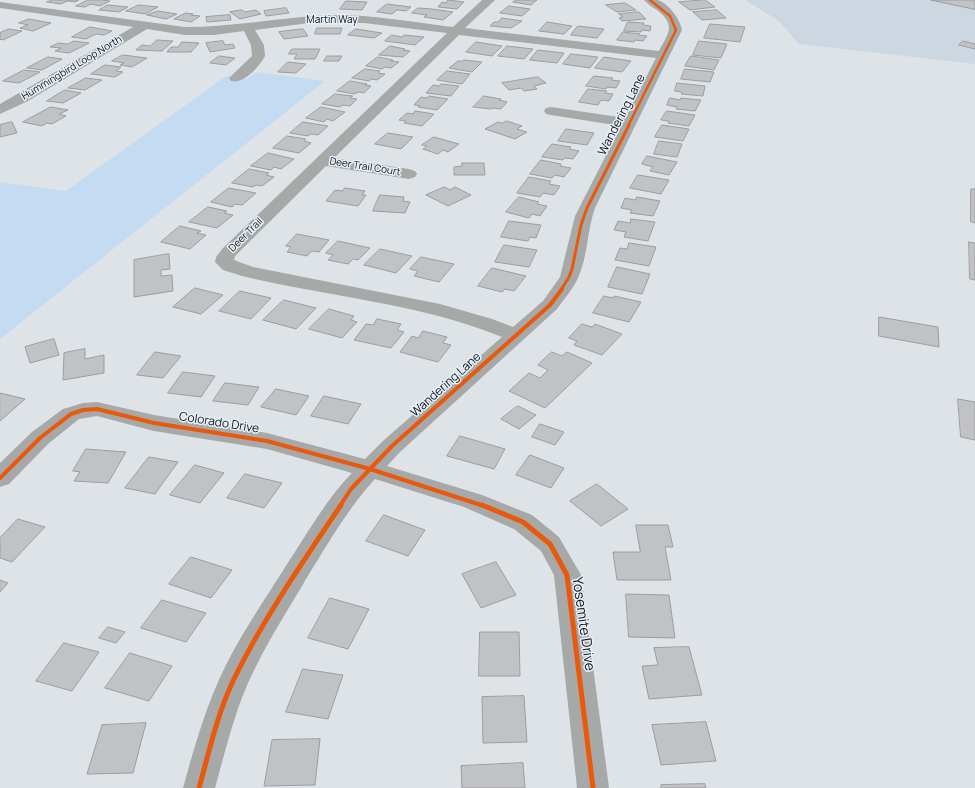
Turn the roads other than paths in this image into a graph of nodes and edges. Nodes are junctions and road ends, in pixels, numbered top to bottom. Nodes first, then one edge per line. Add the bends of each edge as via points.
1 (489, 0) edge
2 (650, 0) edge
3 (0, 5) edge
4 (25, 9) junction
5 (6, 18) dead end
6 (144, 26) junction
7 (248, 27) junction
8 (455, 31) junction
9 (664, 55) junction
10 (236, 78) dead end
11 (0, 110) edge
12 (551, 111) dead end
13 (630, 123) junction
14 (322, 161) junction
15 (409, 174) dead end
16 (516, 336) junction
17 (370, 469) junction
18 (0, 478) edge
19 (199, 788) edge
20 (593, 788) edge

1 - 8 street, Deer Trail
2 - 9 street, Wandering Lane via 672,18 675,24 674,36
3 - 4 street, Martin Way
4 - 5 street
4 - 6 street, Martin Way
6 - 7 street, Martin Way via 199,32
6 - 11 street, Hummingbird Loop North
7 - 8 street, Martin Way via 315,14
7 - 10 street via 260,54 256,62
8 - 9 street, Martin Way
8 - 14 street, Deer Trail
9 - 13 street, Wandering Lane
12 - 13 street
13 - 16 street, Wandering Lane via 581,221 568,278 550,306
14 - 15 street, Deer Trail Court
14 - 16 street, Deer Trail via 225,256 224,262 249,272 440,310 485,323
16 - 17 street, Wandering Lane via 392,446
17 - 18 street, Colorado Drive via 267,441 154,423 98,409 71,414 40,438
17 - 19 street, Wandering Lane via 351,489 252,645 233,682 217,723
17 - 20 street, Yosemite Drive via 480,504 523,522 550,544 567,575

